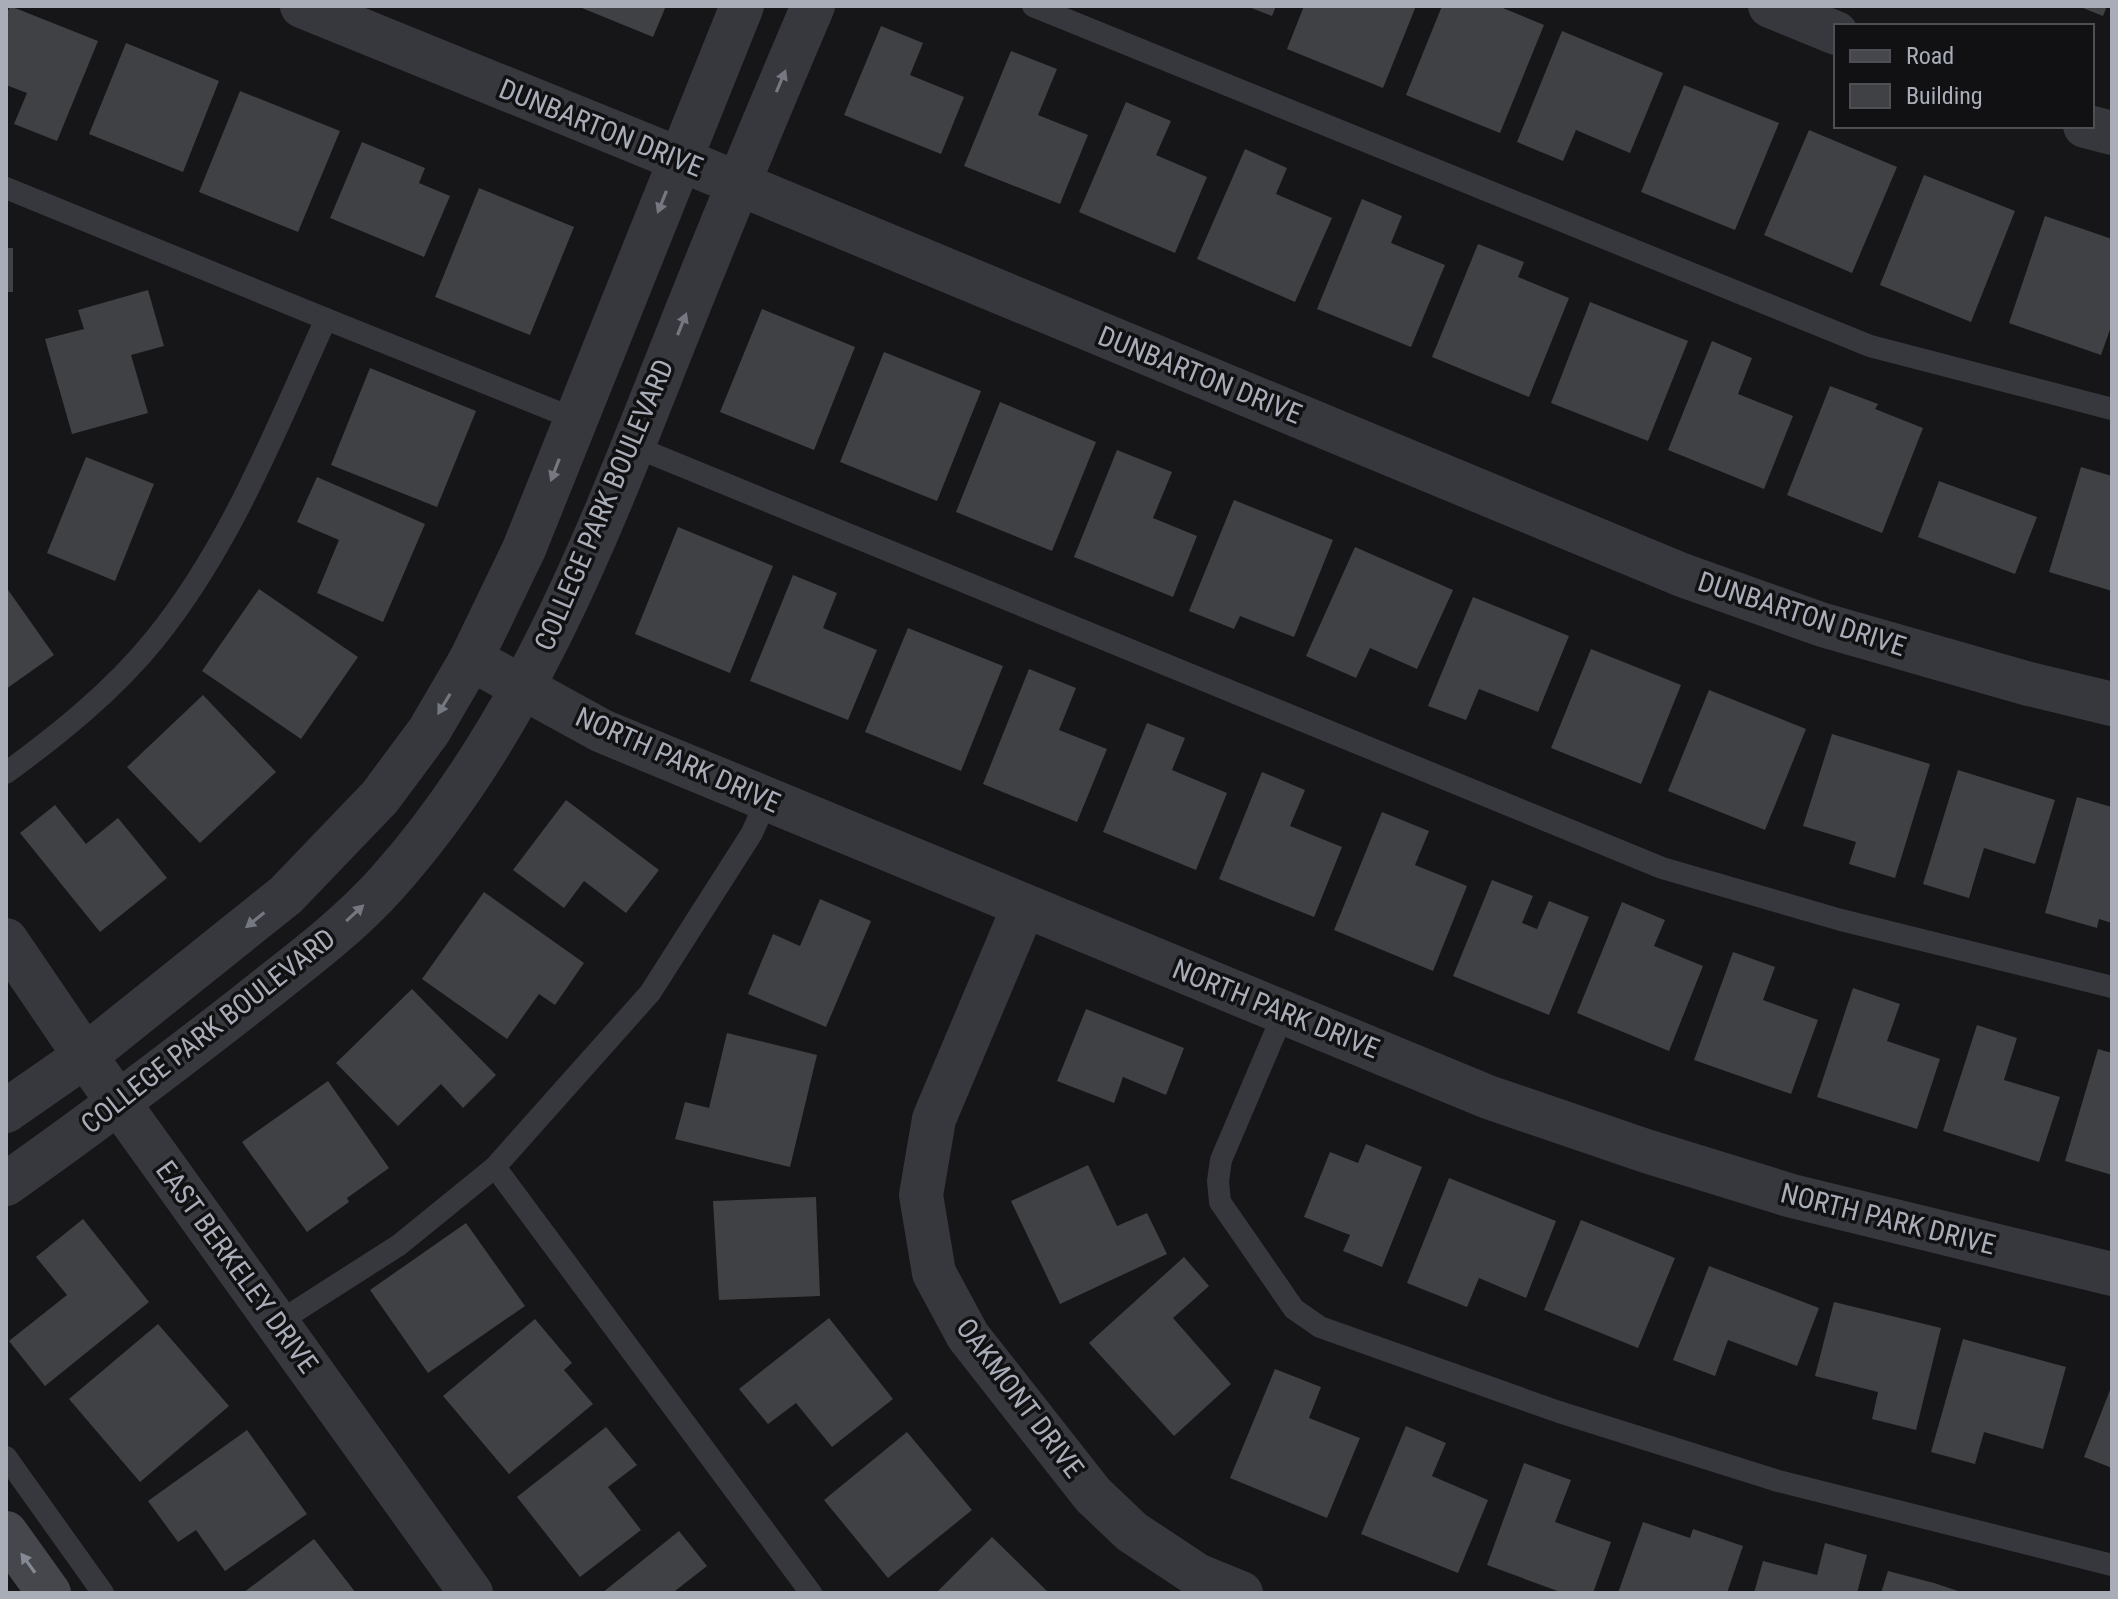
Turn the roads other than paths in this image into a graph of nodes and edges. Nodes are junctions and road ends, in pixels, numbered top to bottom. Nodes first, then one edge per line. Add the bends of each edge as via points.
1 (302, 6) edge
2 (742, 6) edge
3 (813, 6) edge
4 (1033, 6) edge
5 (1770, 6) edge
6 (1834, 32) edge
7 (679, 159) junction
8 (737, 183) junction
9 (6, 188) edge
10 (326, 319) junction
11 (2112, 409) edge
12 (575, 419) junction
13 (633, 446) junction
14 (471, 659) junction
15 (523, 688) junction
16 (2112, 704) edge
17 (6, 773) edge
18 (767, 799) junction
19 (1024, 906) junction
20 (6, 940) edge
21 (2112, 987) edge
22 (1284, 1012) junction
23 (85, 1056) junction
24 (119, 1104) junction
25 (6, 1111) edge
26 (495, 1167) junction
27 (6, 1184) edge
28 (2112, 1274) edge
29 (277, 1323) junction
30 (6, 1457) edge
31 (6, 1533) edge
32 (2112, 1565) edge
33 (49, 1593) edge
34 (103, 1593) edge
35 (471, 1593) edge
36 (811, 1593) edge
37 (1241, 1593) edge

1 - 7 street, DUNBARTON DRIVE
2 - 7 street, COLLEGE PARK BOULEVARD
8 -> 3 street, COLLEGE PARK BOULEVARD
4 - 11 lane via 1870,346
5 - 6 street
7 - 8 street, DUNBARTON DRIVE
7 -> 12 street, COLLEGE PARK BOULEVARD
13 -> 8 street, COLLEGE PARK BOULEVARD
8 - 16 street, DUNBARTON DRIVE via 1682,575 1823,625
9 - 10 lane
10 - 12 lane
10 - 17 lane via 221,544 154,640 98,698
12 -> 14 street, COLLEGE PARK BOULEVARD via 524,549
13 - 15 street, COLLEGE PARK BOULEVARD via 580,575
13 - 21 lane via 1662,868 1841,920
14 - 15 street, NORTH PARK DRIVE
14 -> 23 street, COLLEGE PARK BOULEVARD via 429,731 380,797 286,895
15 - 18 street, NORTH PARK DRIVE via 602,731
24 -> 15 street, COLLEGE PARK BOULEVARD via 322,945 385,885 481,761
18 - 19 street, NORTH PARK DRIVE
18 - 26 lane via 752,833 650,993
19 - 22 street, NORTH PARK DRIVE
19 - 37 street, OAKMONT DRIVE via 934,1119 921,1195 934,1273 968,1336 1093,1495 1132,1532 1197,1575
20 - 23 street, EAST BERKELEY DRIVE
22 - 28 street, NORTH PARK DRIVE via 1488,1097 1646,1151 1792,1196
22 - 32 lane via 1221,1160 1220,1202 1294,1309 1320,1327 1559,1412 1778,1481
23 - 24 street, EAST BERKELEY DRIVE
23 - 25 street, COLLEGE PARK BOULEVARD
24 - 27 street, COLLEGE PARK BOULEVARD
24 - 29 street, EAST BERKELEY DRIVE
26 - 29 lane via 399,1245
26 - 36 lane
29 - 35 street, EAST BERKELEY DRIVE
30 - 34 lane
33 -> 31 main road

